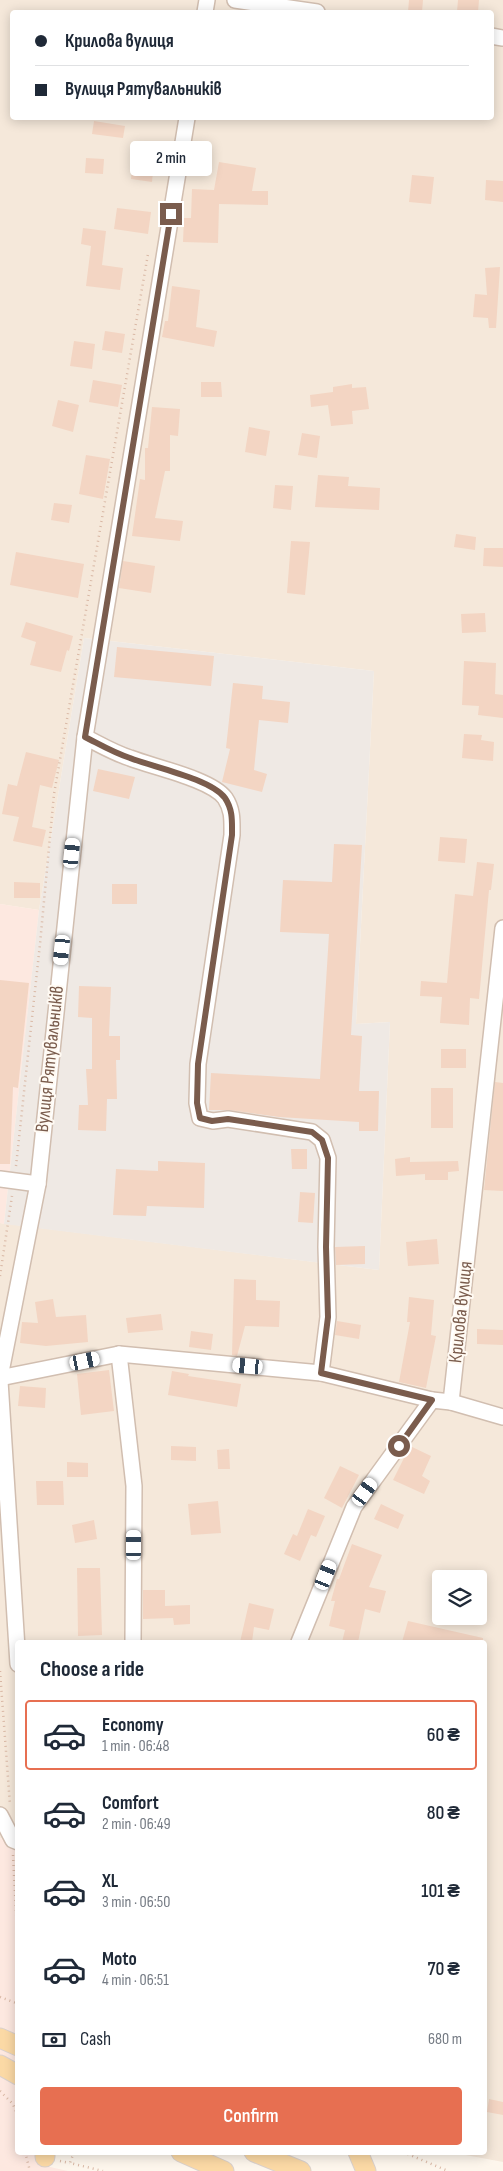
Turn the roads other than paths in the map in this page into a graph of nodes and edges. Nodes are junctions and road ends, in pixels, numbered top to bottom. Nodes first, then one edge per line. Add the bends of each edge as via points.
1 (235, 0) edge
2 (303, 10) edge
3 (187, 120) edge
4 (85, 737) junction
5 (503, 928) edge
6 (0, 1179) edge
7 (38, 1184) junction
8 (119, 1354) junction
9 (321, 1373) junction
10 (0, 1379) edge
11 (432, 1400) junction
12 (451, 1402) junction
13 (503, 1417) edge
14 (16, 1640) edge
15 (134, 1640) edge
16 (300, 1640) edge
17 (5, 1813) edge
18 (15, 1841) edge
19 (0, 2038) edge
20 (15, 2045) edge
21 (0, 2065) edge
22 (15, 2073) edge
23 (188, 2155) edge
24 (261, 2155) edge
25 (359, 2155) edge
26 (224, 2171) edge
27 (301, 2171) edge
28 (366, 2171) edge

1 - 2 street
3 - 4 street, Вулиця Рятувальників
4 - 7 street, Вулиця Рятувальників
4 - 9 street via 128,758 215,789 232,813 232,835 198,1064 197,1103 200,1118 312,1132 322,1140 328,1158 328,1317
5 - 12 street, Крилова вулиця
6 - 7 street
7 - 10 street, Вулиця Рятувальників
8 - 9 street
8 - 10 street
8 - 15 street via 134,1486
9 - 11 street
10 - 14 street, Вулиця Рятувальників
11 - 12 street
11 - 16 street via 354,1508
12 - 13 street
17 - 18 street
19 - 20 main road
21 - 22 main road
23 - 26 main road
24 - 27 main road
25 - 28 main road

